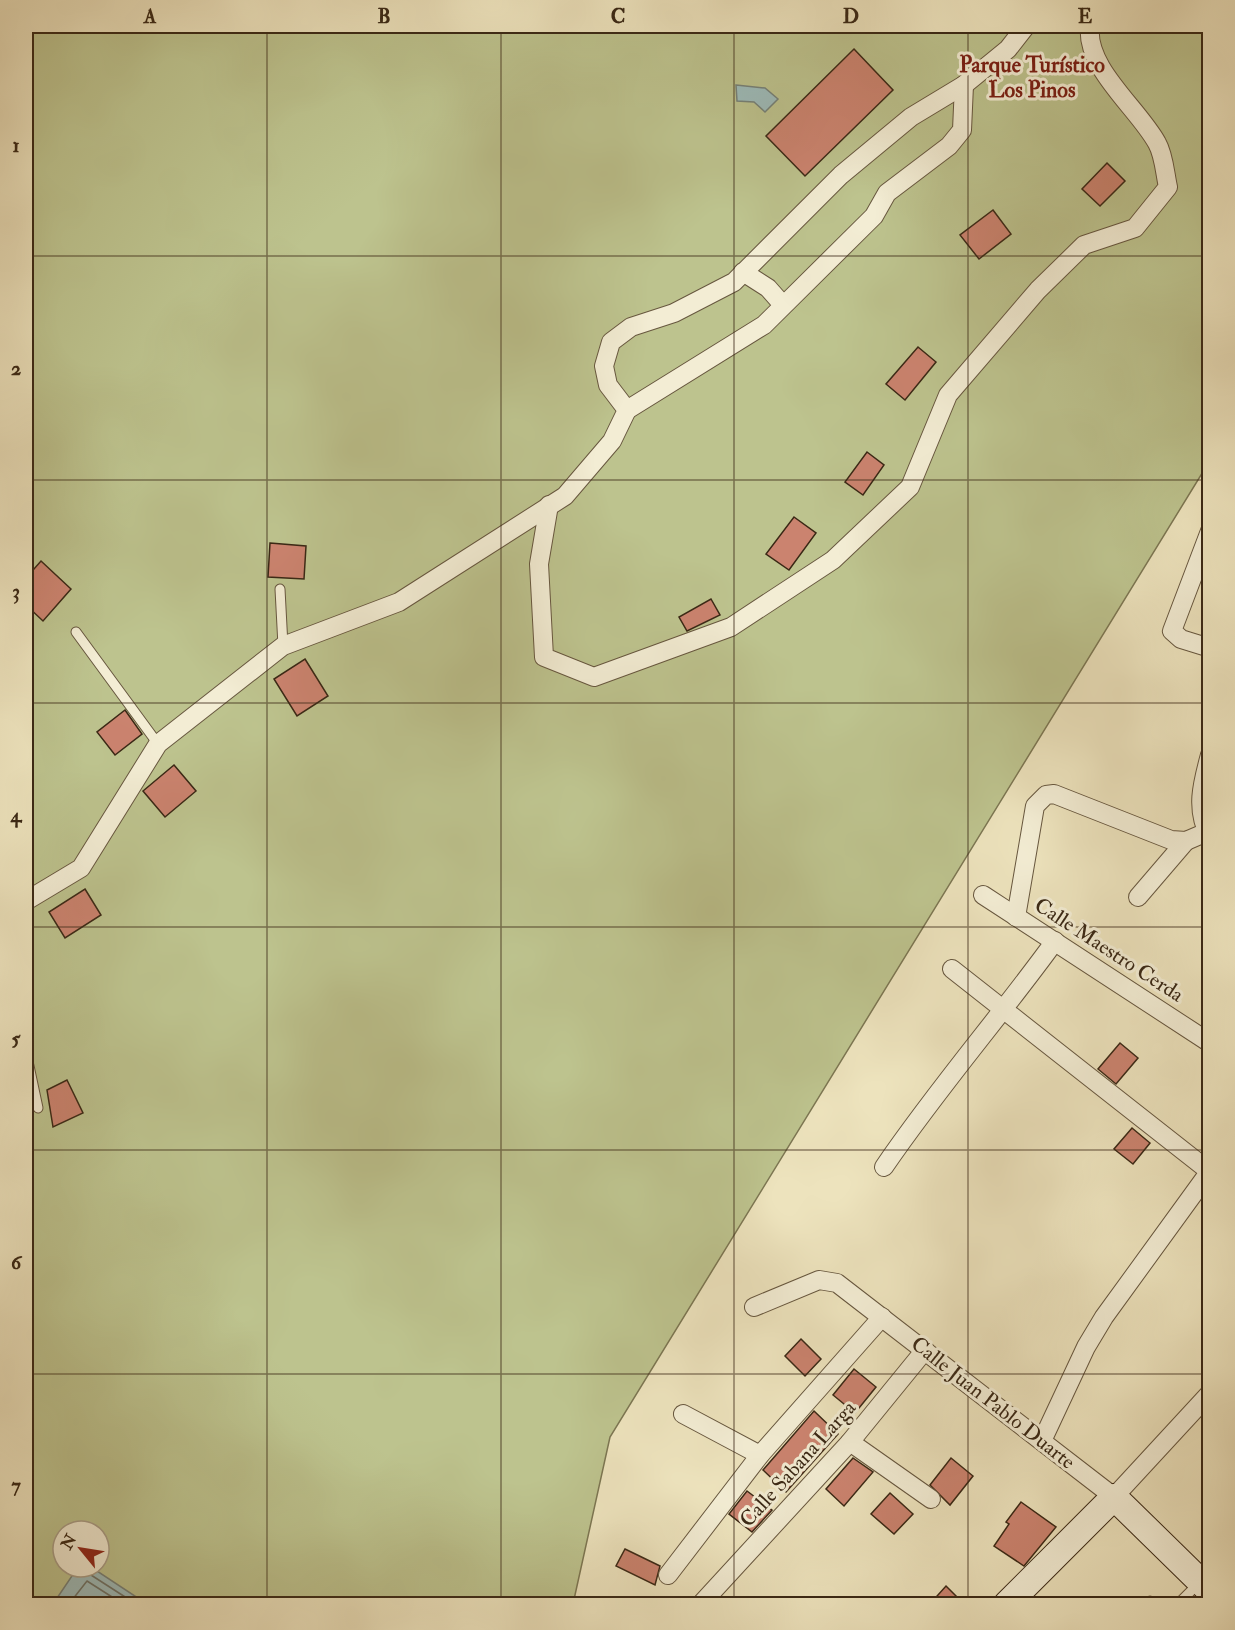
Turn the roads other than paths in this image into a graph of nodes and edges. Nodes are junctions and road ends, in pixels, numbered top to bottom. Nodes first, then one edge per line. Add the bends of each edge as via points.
1 (1026, 26) edge
2 (1090, 26) edge
3 (964, 85) junction
4 (743, 272) junction
5 (783, 305) junction
6 (627, 410) junction
7 (549, 505) junction
8 (1209, 531) edge
9 (280, 589) dead end
10 (76, 633) dead end
11 (283, 646) junction
12 (1209, 648) edge
13 (158, 744) junction
14 (1209, 755) edge
15 (1208, 835) edge
16 (1186, 842) junction
17 (983, 896) dead end
18 (1138, 897) dead end
19 (26, 901) edge
20 (1016, 917) junction
21 (1055, 941) junction
22 (952, 969) dead end
23 (1004, 1011) junction
24 (1209, 1044) edge
25 (26, 1052) edge
26 (38, 1108) dead end
27 (884, 1167) dead end
28 (1209, 1171) edge
29 (754, 1307) dead end
30 (882, 1317) junction
31 (925, 1350) junction
32 (1209, 1393) edge
33 (683, 1414) dead end
34 (1042, 1441) junction
35 (850, 1442) junction
36 (760, 1455) junction
37 (1114, 1497) junction
38 (931, 1499) dead end
39 (668, 1575) dead end
40 (1205, 1586) edge
41 (701, 1605) edge
42 (1006, 1605) edge
43 (1178, 1605) edge

1 - 3 street via 1008,49
2 - 7 street via 1088,40 1112,82 1158,144 1168,188 1135,228 1084,245 1038,290 948,394 910,487 833,560 731,627 594,677 544,657 539,564
3 - 4 street via 911,117 841,176
3 - 5 street via 962,130 949,147 887,193 874,216
4 - 5 street via 768,288
4 - 6 street via 734,282 674,314 632,327 611,342 604,366 608,385
5 - 6 street via 764,325
6 - 7 street via 612,441 565,496
7 - 11 street via 399,602
8 - 12 street via 1173,630 1180,639
9 - 11 lane
10 - 13 lane
11 - 13 street
13 - 19 street via 81,868
14 - 15 street via 1200,793
15 - 16 street
16 - 18 street
16 - 20 street via 1158,836 1054,794 1046,795 1035,806
17 - 20 street, Calle Maestro Cerda
20 - 21 street, Calle Maestro Cerda
21 - 23 street
21 - 24 street, Calle Maestro Cerda
22 - 23 street
23 - 27 street via 951,1073
23 - 28 street
25 - 26 lane
28 - 34 street via 1104,1317
29 - 30 street, Calle Juan Pablo Duarte via 819,1280 828,1280
30 - 31 street, Calle Juan Pablo Duarte
30 - 36 street
31 - 34 street, Calle Juan Pablo Duarte
31 - 35 street, Calle Sabana Larga
32 - 37 street
33 - 36 street
34 - 37 street, Calle Juan Pablo Duarte
35 - 38 street
35 - 41 street, Calle Sabana Larga
36 - 39 street
37 - 40 street, Calle Juan Pablo Duarte
37 - 42 street
40 - 43 lane

